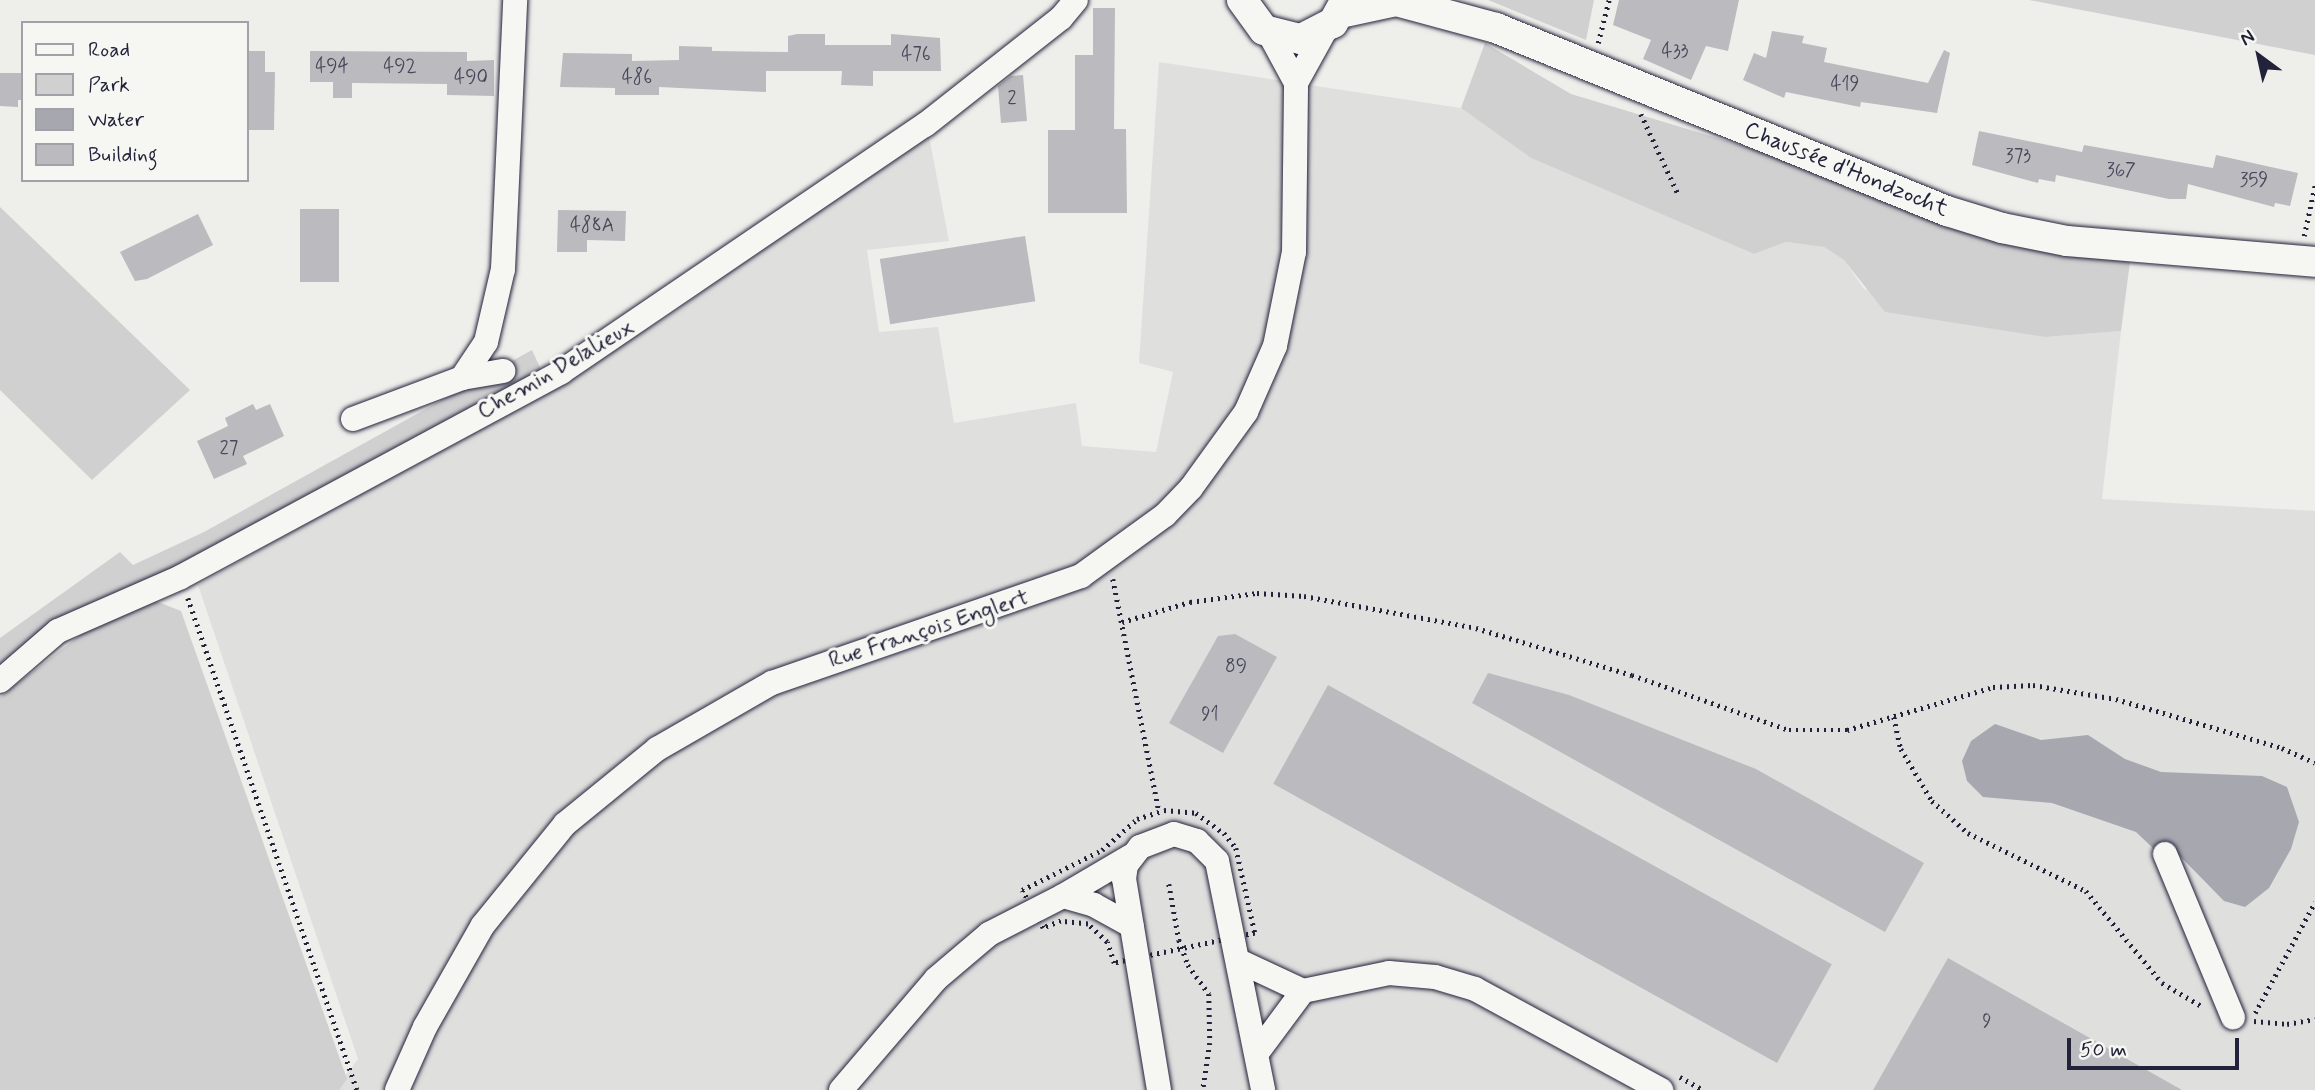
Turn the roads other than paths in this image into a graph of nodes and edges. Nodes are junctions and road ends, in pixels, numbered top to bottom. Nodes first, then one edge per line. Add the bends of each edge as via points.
1 (515, 0) edge
2 (1076, 0) edge
3 (1220, 0) edge
4 (1395, 1) edge
5 (1338, 14) edge
6 (1253, 15) edge
7 (1296, 83) junction
8 (2307, 262) edge
9 (503, 371) dead end
10 (462, 377) junction
11 (353, 419) dead end
12 (0, 681) edge
13 (2165, 854) dead end
14 (1131, 856) junction
15 (1063, 896) junction
16 (1132, 926) junction
17 (1239, 961) junction
18 (1303, 991) junction
19 (2243, 1019) road end
20 (1257, 1053) junction
21 (397, 1090) edge
22 (841, 1090) edge
23 (1159, 1090) edge
24 (1264, 1090) edge
25 (1661, 1090) edge

1 - 10 street via 503,269 486,342
2 - 12 street, Chemin Delalieux via 1061,18 925,125 652,314 550,378 181,577 58,631
3 - 6 main road
4 - 5 main road
4 - 8 main road, Chaussée d'Hondzocht via 1496,28 1593,64 1947,211 2002,228 2067,241
5 - 6 main road via 1301,39
5 - 7 street
6 - 7 street
7 - 21 street, Rue François Englert via 1294,252 1275,345 1246,412 1223,447 1165,515 1109,558 1040,593 772,683 657,749 565,824 483,925 425,1027
9 - 10 street
10 - 11 street
13 - 19 street
14 - 15 street
14 - 16 street via 1124,879
14 - 17 street via 1149,840 1191,837 1217,861
15 - 16 street via 1094,905
15 - 22 street via 989,934 936,979
16 - 23 street
17 - 18 street
17 - 20 street
18 - 20 street
18 - 25 street via 1389,973 1445,980 1475,989
20 - 24 street

